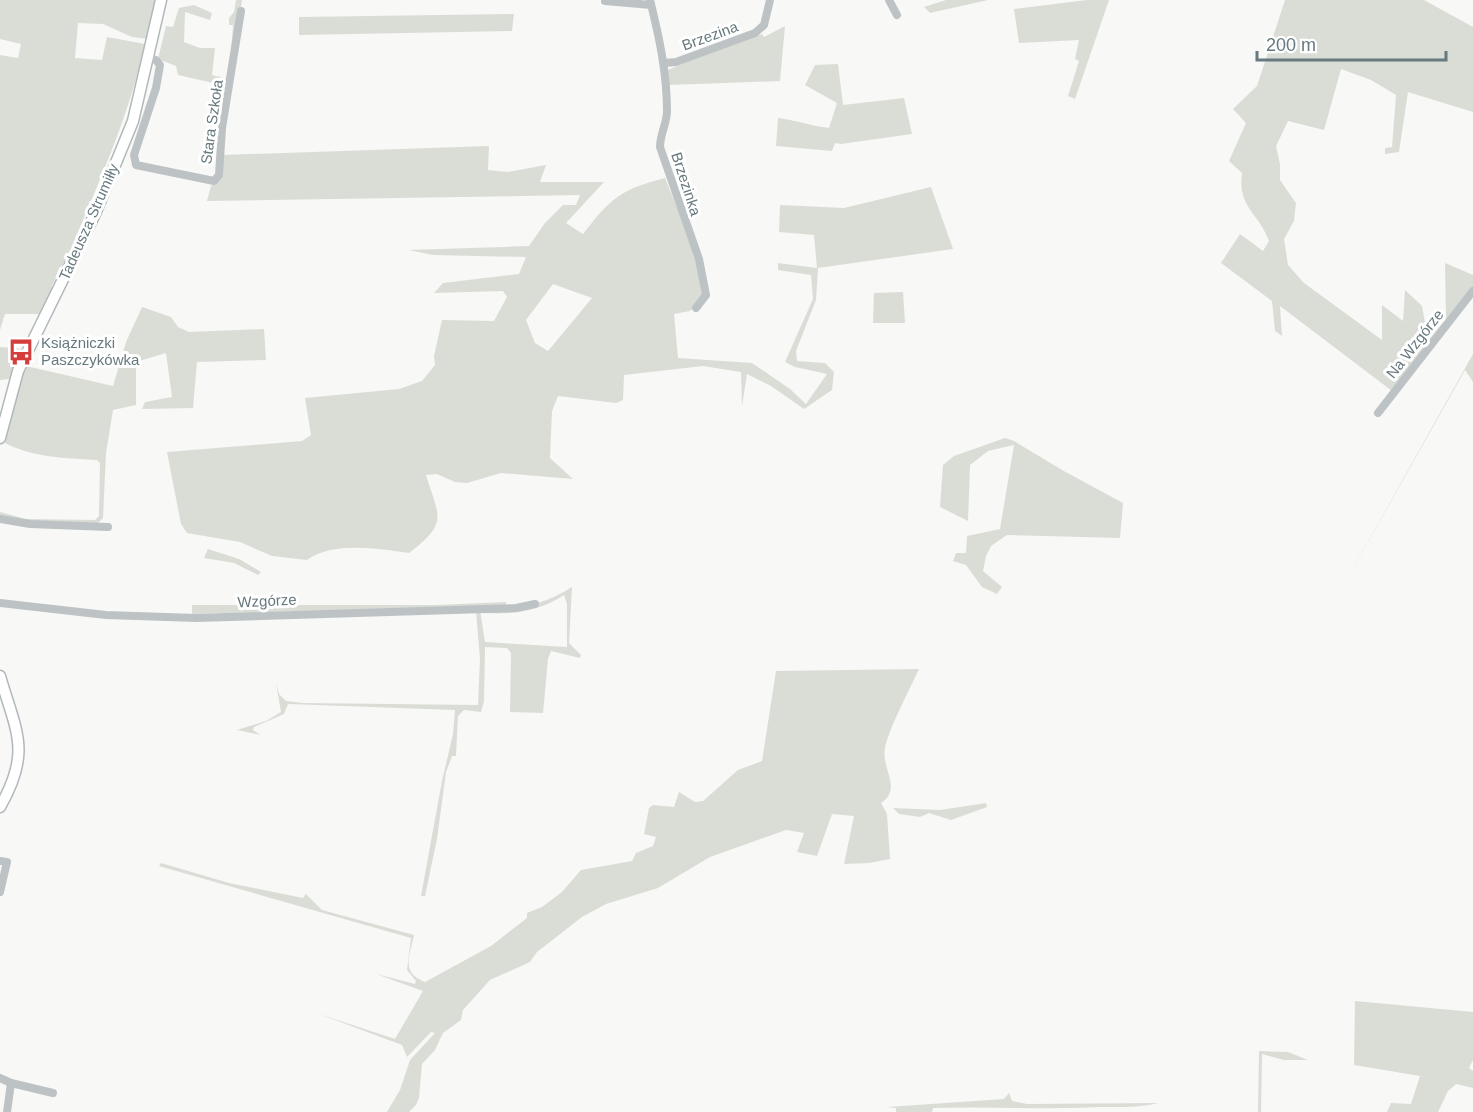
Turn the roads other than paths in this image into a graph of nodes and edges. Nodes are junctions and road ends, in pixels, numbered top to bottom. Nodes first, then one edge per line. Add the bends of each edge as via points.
1 (161, 0) edge
2 (770, 0) edge
3 (889, 0) edge
4 (605, 1) edge
5 (650, 3) edge
6 (242, 10) dead end
7 (897, 15) dead end
8 (149, 58) junction
9 (664, 63) junction
10 (1473, 291) edge
11 (696, 308) dead end
12 (1377, 413) dead end
13 (0, 438) edge
14 (0, 519) edge
15 (108, 527) dead end
16 (0, 603) edge
17 (535, 604) dead end
18 (0, 676) edge
19 (0, 807) edge
20 (0, 861) edge
21 (0, 892) edge
22 (0, 1078) edge
23 (11, 1083) junction
24 (52, 1093) dead end
25 (7, 1112) edge

1 - 8 street, Tadeusza Strumiłły
2 - 9 street, Brzezina via 764,25 756,33
3 - 7 street
4 - 5 street
5 - 9 street, Brzezina
6 - 8 street, Stara Szkoła via 222,128 219,175 214,181 136,165 134,155 160,65
8 - 13 street, Tadeusza Strumiłły via 138,105 95,214 18,371
9 - 11 street, Brzezinka via 667,112 660,147 702,269 706,295
10 - 12 street, Na Wzgórze
14 - 15 street
16 - 17 street, Wzgórze via 106,615 196,618 516,608
18 - 19 street via 20,748 14,780
20 - 21 street via 7,862
22 - 23 street
23 - 24 street
23 - 25 street

